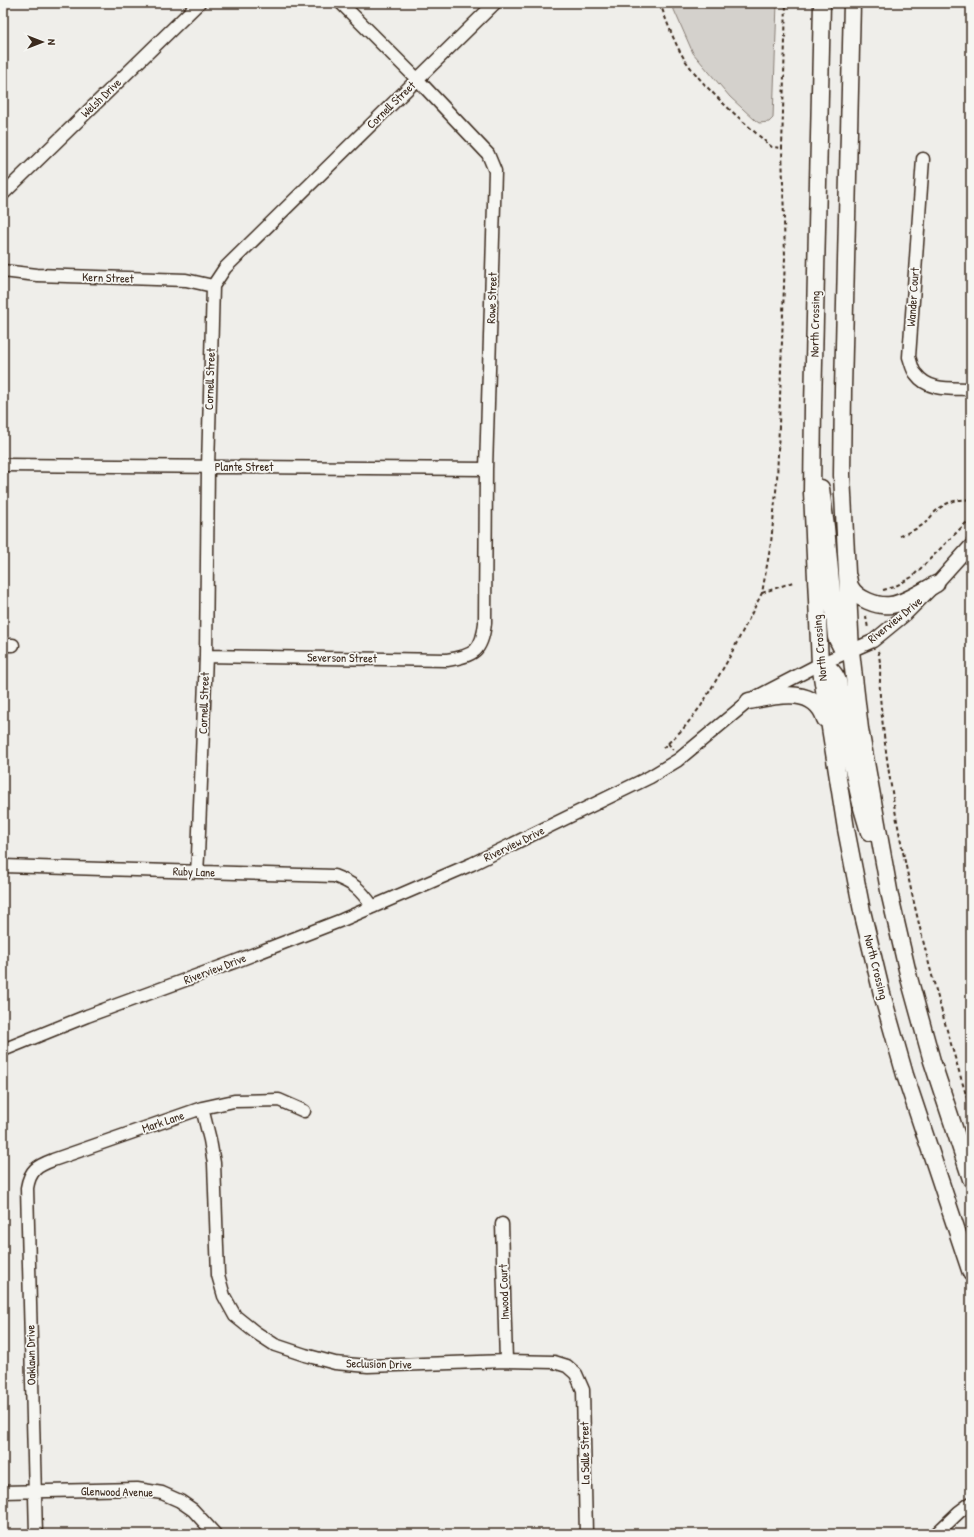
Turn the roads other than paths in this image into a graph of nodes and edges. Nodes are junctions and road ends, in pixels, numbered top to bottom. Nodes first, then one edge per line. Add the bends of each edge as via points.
1 (199, 3) edge
2 (341, 3) edge
3 (495, 3) edge
4 (822, 3) edge
5 (852, 3) edge
6 (417, 79) junction
7 (923, 159) dead end
8 (3, 194) edge
9 (3, 271) edge
10 (212, 286) junction
11 (971, 389) edge
12 (812, 407) junction
13 (3, 465) edge
14 (208, 467) junction
15 (486, 469) junction
16 (971, 546) edge
17 (846, 570) junction
18 (936, 584) junction
19 (476, 651) joint
20 (851, 651) junction
21 (206, 656) junction
22 (820, 664) junction
23 (749, 701) junction
24 (832, 740) junction
25 (3, 866) edge
26 (197, 872) junction
27 (890, 896) junction
28 (373, 907) junction
29 (3, 1050) edge
30 (202, 1108) junction
31 (304, 1111) dead end
32 (29, 1176) joint
33 (971, 1179) edge
34 (502, 1224) dead end
35 (958, 1236) junction
36 (971, 1263) edge
37 (971, 1273) edge
38 (506, 1361) junction
39 (576, 1374) joint
40 (3, 1492) edge
41 (35, 1492) junction
42 (971, 1503) edge
43 (36, 1534) edge
44 (215, 1534) edge
45 (586, 1534) edge
46 (936, 1534) edge

1 - 8 street, Welsh Drive
2 - 6 street, Rowe Street
3 - 6 street, Cornell Street
4 - 12 main road, North Crossing
5 - 17 main road via 842,475
6 - 10 street, Cornell Street via 225,268
6 - 15 street, Rowe Street via 488,154 495,171
7 - 11 street, Wander Court via 909,357 915,374 935,388
9 - 10 street, Kern Street via 37,275 186,280
10 - 14 street, Cornell Street
12 - 20 main road via 836,637 841,647
12 - 22 main road, North Crossing via 812,492
13 - 14 street, Plante Street
14 - 15 street, Plante Street
14 - 21 street, Cornell Street
15 - 19 street, Rowe Street via 486,623 484,636
16 - 18 street, Riverview Drive
17 - 18 main road via 850,587 857,594 868,601 890,605
17 - 20 main road
18 - 20 street, Riverview Drive via 906,614 873,641
19 - 21 street, Severson Street via 463,658 447,660
20 - 22 street, Riverview Drive
20 - 27 main road via 860,729
21 - 26 street, Cornell Street
22 - 23 street, Riverview Drive
22 - 24 main road, North Crossing
22 - 27 main road via 834,672 838,681 850,756 862,808
23 - 24 main road via 786,695 812,700 823,712
23 - 28 street, Riverview Drive via 678,760 650,777 472,864
24 - 35 main road, North Crossing via 861,903 882,994 905,1075
25 - 26 street, Ruby Lane
26 - 28 street, Ruby Lane via 334,876 351,882
27 - 33 main road via 932,1061
28 - 29 street, Riverview Drive
30 - 31 street, Mark Lane via 234,1102 279,1100
30 - 32 street, Mark Lane via 40,1165
30 - 38 street, Seclusion Drive via 214,1163 218,1275 224,1296 235,1316 275,1345 335,1363 368,1366
32 - 41 street, Oaklawn Drive via 27,1188
34 - 38 street, Inwood Court
35 - 36 main road
35 - 37 main road, North Crossing
38 - 39 street, Seclusion Drive via 554,1362 567,1366
39 - 45 street, La Salle Street via 583,1390 584,1405
40 - 41 street, Glenwood Avenue
41 - 43 street, Oaklawn Drive
41 - 44 street, Glenwood Avenue via 137,1490 162,1493 193,1510
42 - 46 street

